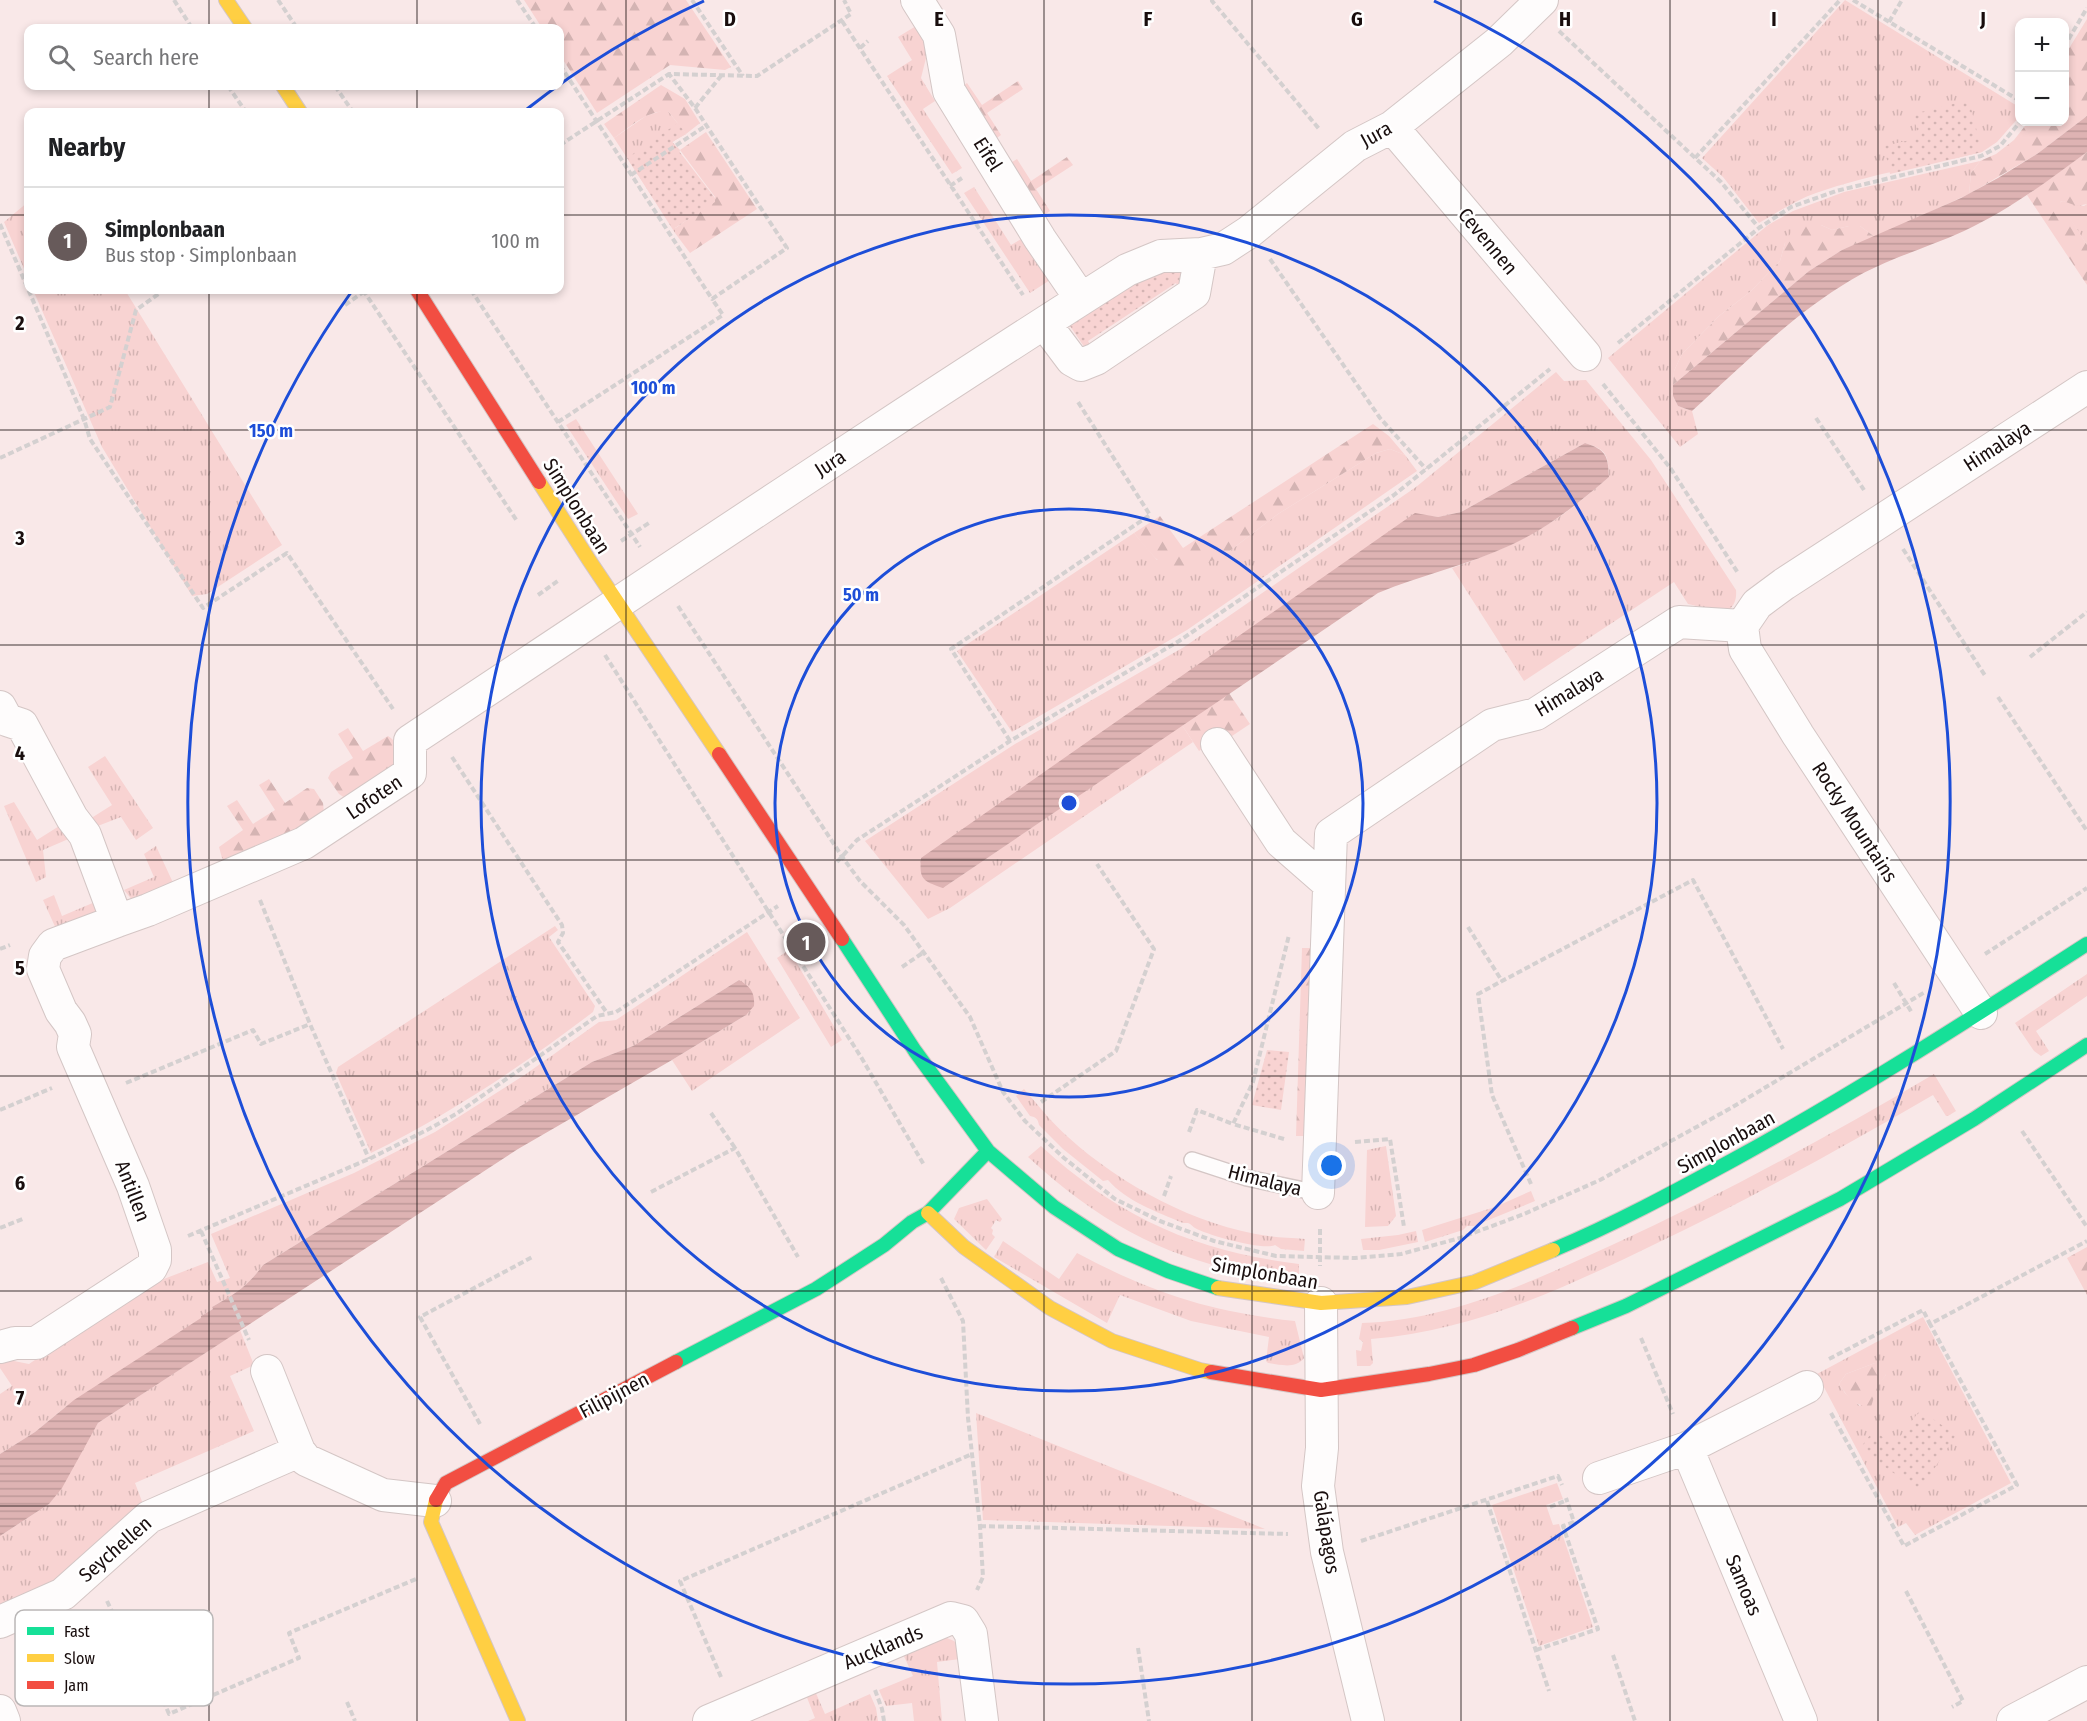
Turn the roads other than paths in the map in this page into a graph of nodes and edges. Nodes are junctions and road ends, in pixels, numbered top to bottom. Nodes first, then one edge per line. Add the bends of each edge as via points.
1 (226, 0) edge
2 (917, 0) edge
3 (1532, 3) edge
4 (242, 24) edge
5 (286, 90) edge
6 (297, 108) edge
7 (1392, 127) junction
8 (1200, 254) junction
9 (420, 294) edge
10 (1081, 299) junction
11 (1045, 324) junction
12 (1586, 361) road end
13 (2087, 387) edge
14 (617, 603) junction
15 (1750, 615) junction
16 (2, 717) edge
17 (1217, 744) dead end
18 (1329, 884) junction
19 (117, 921) junction
20 (2087, 944) edge
21 (45, 956) joint
22 (1981, 1013) junction
23 (2087, 1045) edge
24 (988, 1151) junction
25 (1192, 1160) dead end
26 (1318, 1193) joint
27 (928, 1213) junction
28 (1321, 1303) junction
29 (0, 1347) edge
30 (259, 1358) road end
31 (1811, 1385) road end
32 (1322, 1390) junction
33 (1687, 1448) junction
34 (299, 1451) junction
35 (1599, 1478) dead end
36 (435, 1501) junction
37 (27, 1610) edge
38 (15, 1615) edge
39 (0, 1622) edge
40 (2087, 1682) edge
41 (0, 1711) edge
42 (722, 1715) edge
43 (4, 1721) edge
44 (518, 1721) edge
45 (982, 1721) edge
46 (1368, 1721) edge
47 (1801, 1721) edge
48 (2013, 1721) edge

1 - 4 street
2 - 10 street, Eifel via 939,34 949,91
3 - 7 street, Jura via 1499,42
5 - 6 street
7 - 8 street, Jura via 1355,146 1249,232 1223,249
7 - 12 street, Cevennen
8 - 10 street, Jura via 1161,256 1127,270
8 - 11 street via 1194,293 1096,359 1081,365 1072,360
9 - 14 street, Simplonbaan
10 - 11 street, Jura
11 - 14 street, Jura
13 - 15 street, Himalaya
14 - 19 street, Lofoten via 421,734 410,773 304,843
14 - 24 street, Simplonbaan via 915,1051
15 - 18 street, Himalaya via 1679,622 1536,714 1492,725 1331,834
15 - 22 street, Rocky Mountains via 1745,649
16 - 19 street via 22,725 84,836
17 - 18 street via 1281,842
18 - 26 street, Himalaya
19 - 21 street, Lofoten via 53,945
20 - 22 street, Simplonbaan
21 - 29 street, Antillen via 43,969 75,1034 73,1047 133,1186 155,1260 151,1268 36,1343
22 - 28 street, Simplonbaan via 1810,1118 1677,1191 1560,1247 1475,1282 1407,1297
23 - 32 street via 1965,1125 1840,1199 1626,1306 1474,1365
24 - 27 street, Filipijnen
24 - 28 street, Simplonbaan via 1054,1207 1118,1249 1219,1288
25 - 26 lane, Himalaya via 1247,1178
27 - 32 street via 964,1247 1050,1308 1112,1341 1200,1370
27 - 36 street, Filipijnen via 816,1288 446,1483
28 - 32 street, Galápagos
30 - 34 street
31 - 33 street
32 - 46 street, Galápagos via 1318,1486 1327,1552
33 - 35 street
33 - 47 street, Samoas
34 - 36 street via 306,1460 383,1496
34 - 37 street, Seychellen via 149,1517 63,1594
36 - 44 street via 431,1522
38 - 39 street, Seychellen
40 - 48 street
41 - 43 street
42 - 45 street, Aucklands via 951,1618 963,1621 971,1634

